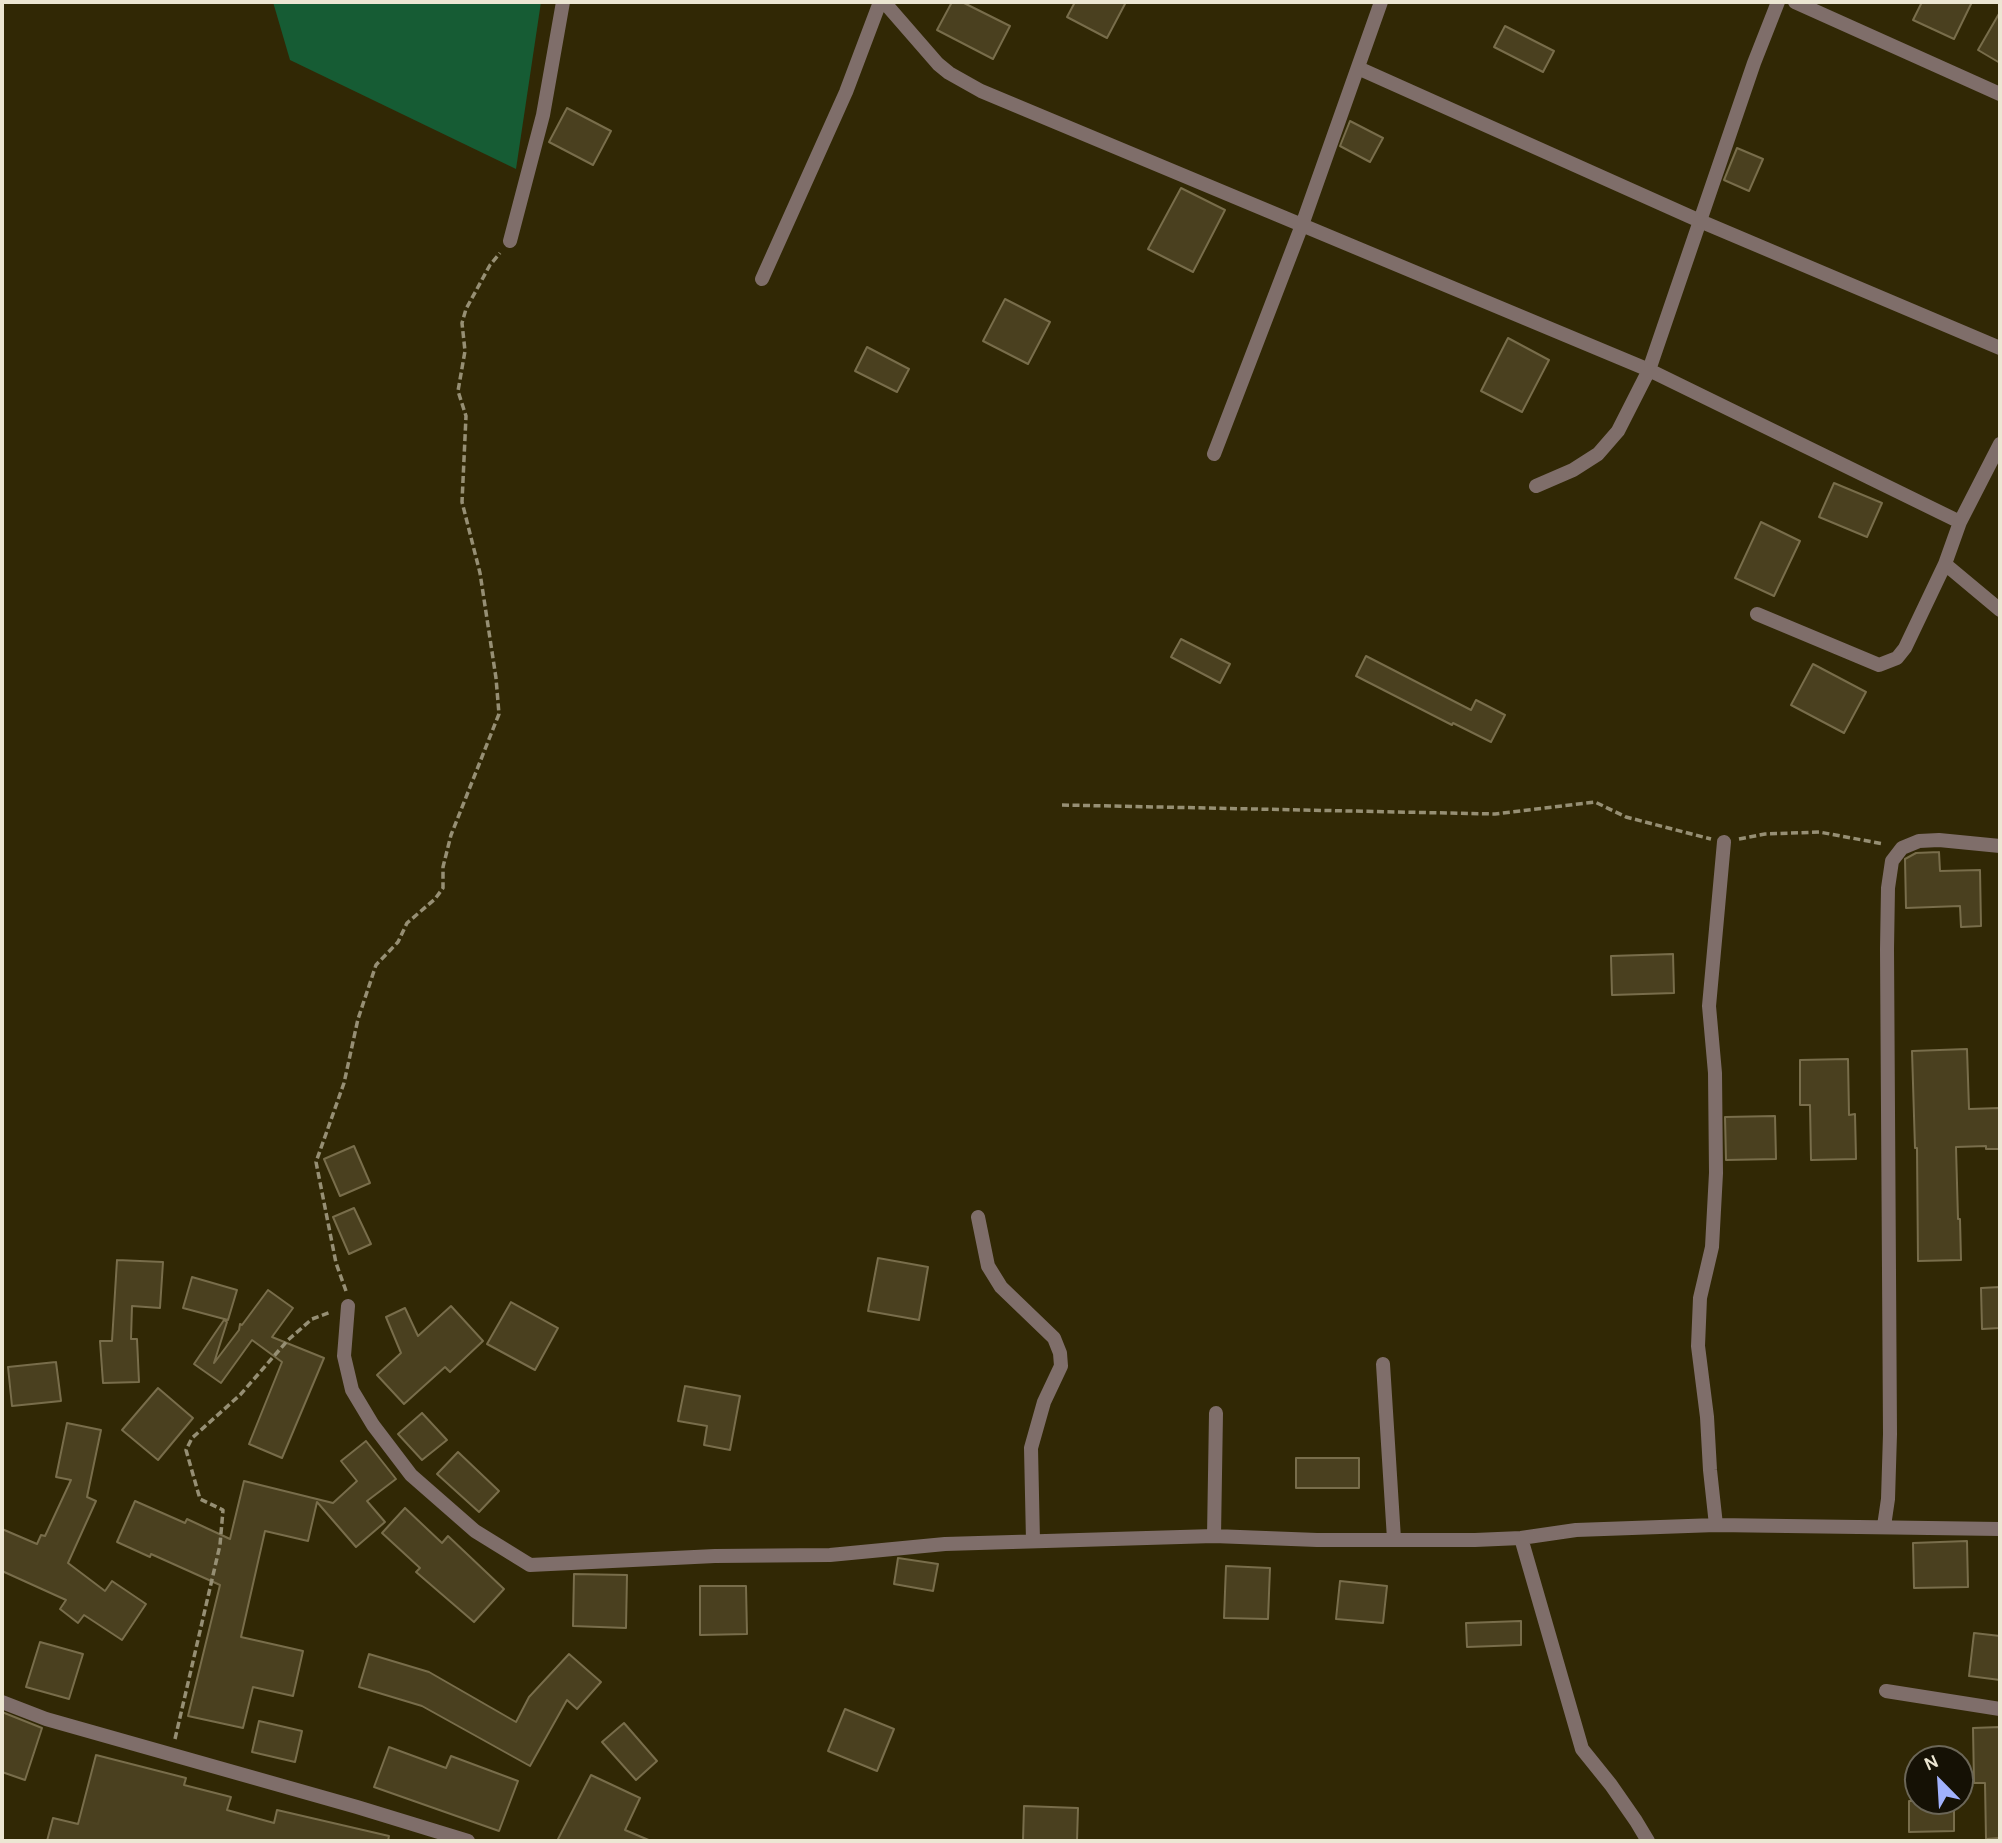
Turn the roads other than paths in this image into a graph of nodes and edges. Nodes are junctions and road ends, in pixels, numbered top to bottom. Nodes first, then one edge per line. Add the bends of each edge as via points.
1 (563, 2) edge
2 (882, 2) edge
3 (1381, 2) edge
4 (1778, 2) edge
5 (1795, 2) edge
6 (1358, 68) junction
7 (2000, 94) edge
8 (1700, 221) junction
9 (1302, 225) junction
10 (510, 241) road end
11 (762, 279) dead end
12 (2000, 348) edge
13 (1649, 370) junction
14 (2000, 444) edge
15 (1214, 454) dead end
16 (1536, 486) dead end
17 (1960, 522) junction
18 (1945, 564) junction
19 (2000, 610) edge
20 (1758, 614) dead end
21 (1724, 842) road end
22 (2000, 846) edge
23 (978, 1217) dead end
24 (348, 1306) road end
25 (1383, 1364) dead end
26 (1216, 1413) dead end
27 (1716, 1525) junction
28 (1884, 1526) junction
29 (2000, 1529) edge
30 (1214, 1536) junction
31 (1521, 1538) junction
32 (1394, 1539) junction
33 (1033, 1541) junction
34 (1886, 1691) dead end
35 (2, 1702) edge
36 (2000, 1709) edge
37 (468, 1841) edge
38 (1648, 1841) edge

1 - 10 street via 543,115
2 - 9 street via 938,64 964,82
2 - 11 street
3 - 6 street
4 - 8 street
5 - 7 street
6 - 8 street
6 - 9 street
8 - 12 street
8 - 13 street
9 - 13 street
9 - 15 street
13 - 16 street via 1618,431 1598,454
13 - 17 street
14 - 17 street
17 - 18 street
18 - 19 street
18 - 20 street via 1905,648 1897,658 1879,665
21 - 27 street via 1709,1006 1716,1173 1712,1247 1700,1298 1698,1346
22 - 28 street via 1919,841 1902,848 1892,861 1888,900 1890,1362
23 - 33 street via 988,1266 1001,1287 1054,1338 1060,1353 1061,1366 1044,1402 1031,1448
24 - 33 street via 344,1356 352,1390 373,1425 411,1475 475,1531 530,1565 830,1555
25 - 32 street
26 - 30 street
27 - 28 street
27 - 31 street via 1576,1530
28 - 29 street
30 - 32 street
30 - 33 street
31 - 32 street
31 - 38 street via 1582,1749
34 - 36 street
35 - 37 street via 46,1719

